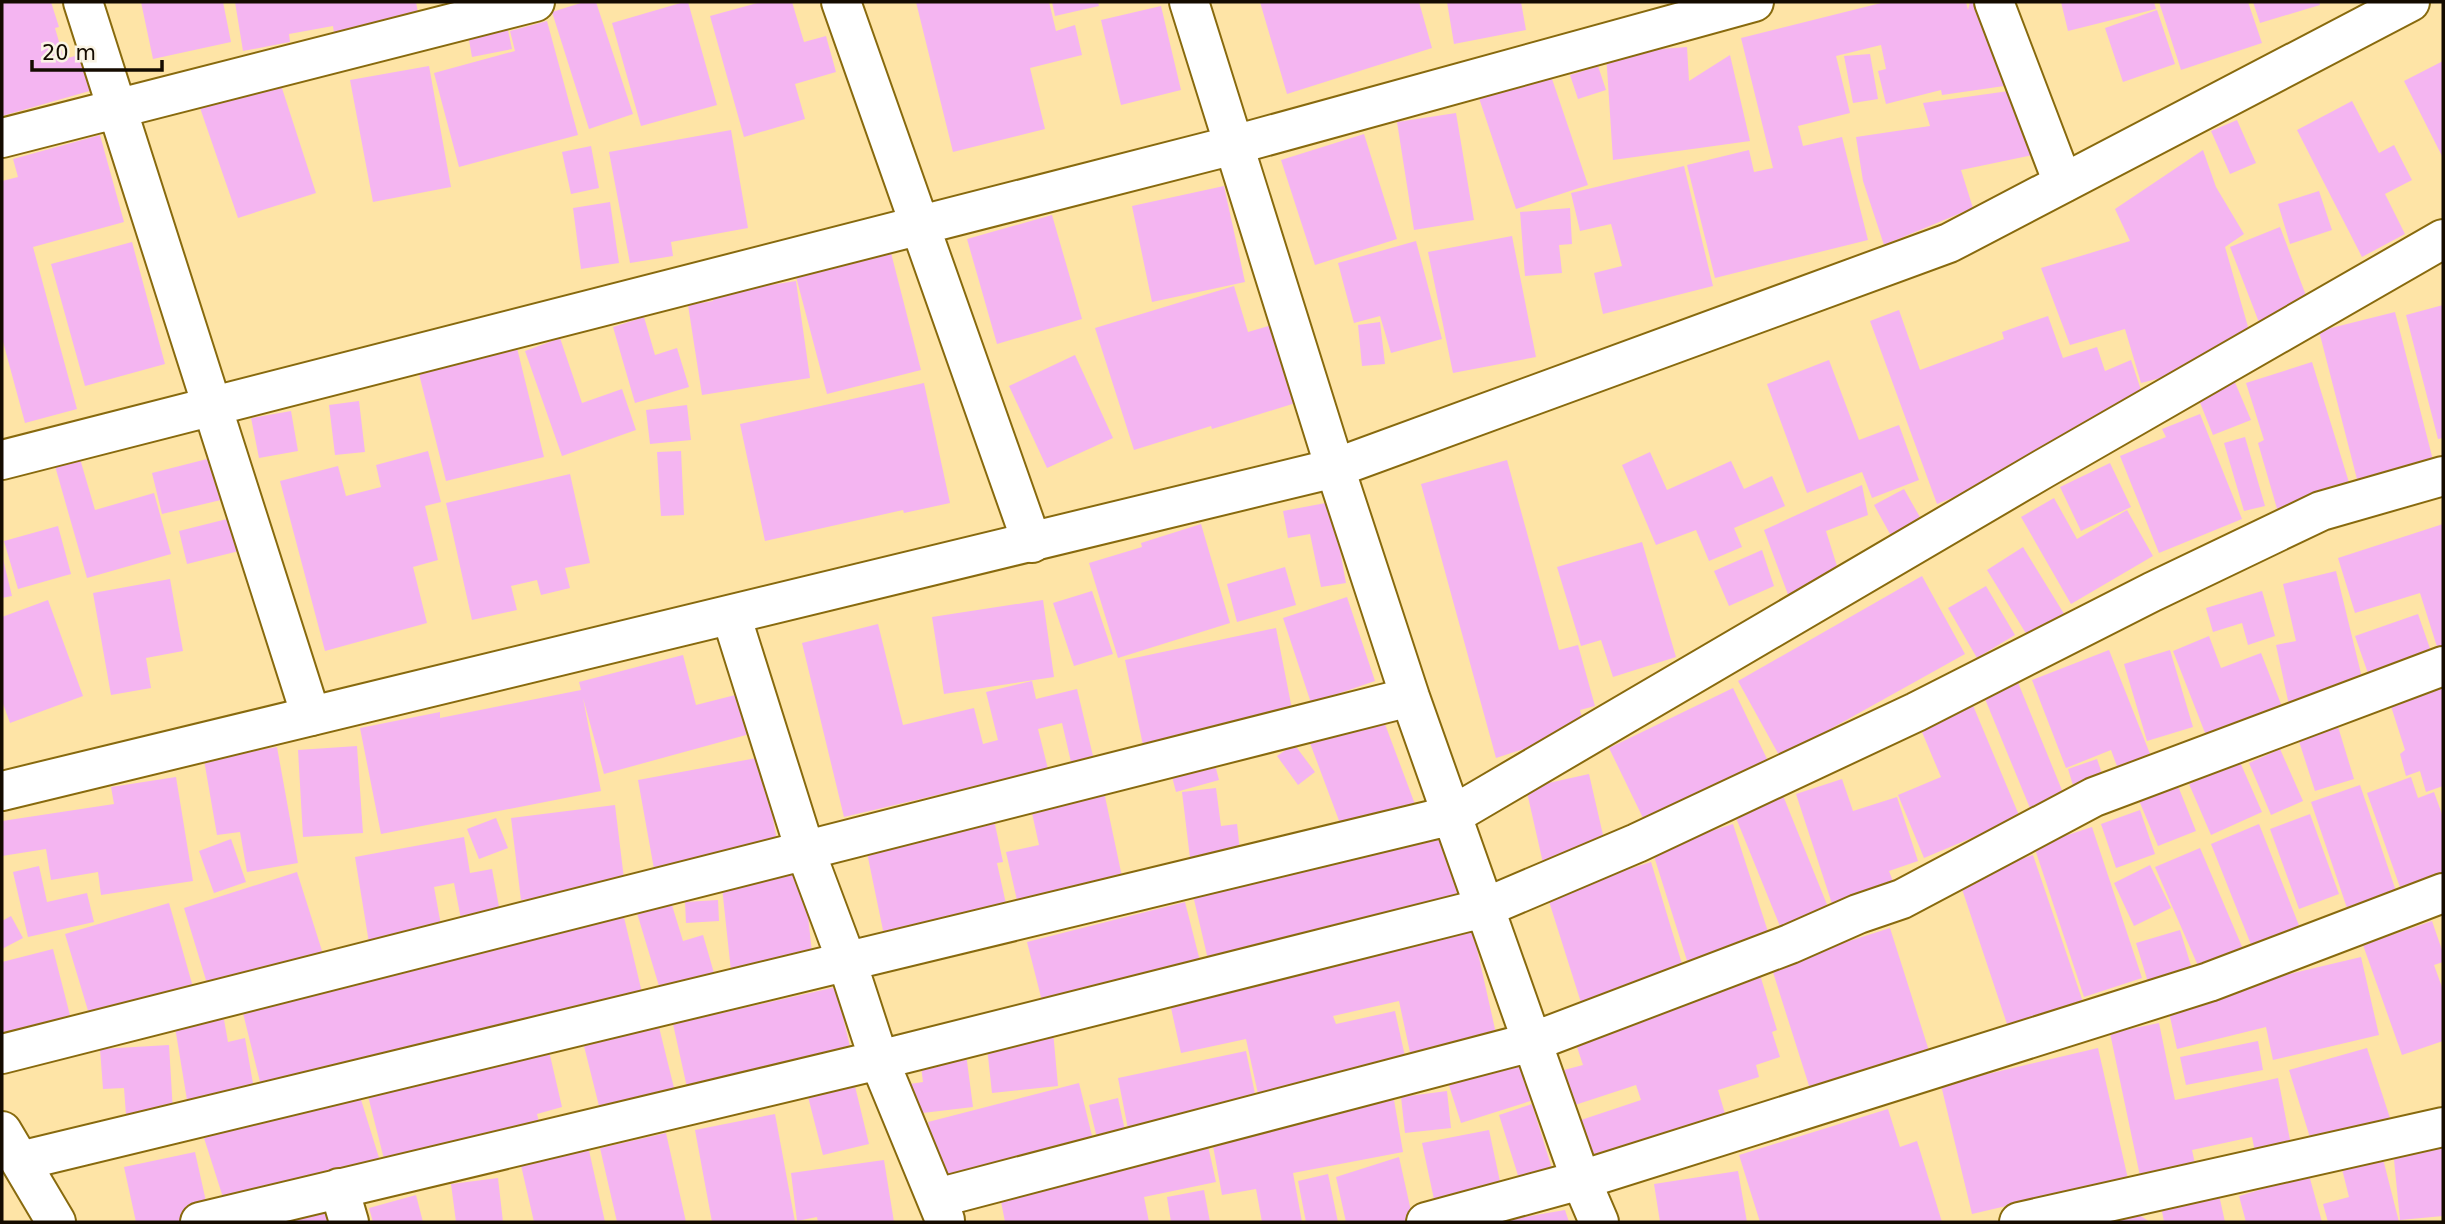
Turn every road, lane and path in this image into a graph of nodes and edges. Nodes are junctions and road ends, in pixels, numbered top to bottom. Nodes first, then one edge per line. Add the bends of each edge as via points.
1 (83, 2) edge
2 (535, 2) edge
3 (841, 2) edge
4 (1189, 2) edge
5 (1754, 2) edge
6 (1994, 2) edge
7 (2410, 2) edge
8 (447, 13) edge
9 (117, 107) junction
10 (2, 138) edge
11 (1234, 145) junction
12 (2063, 183) junction
13 (919, 226) junction
14 (2443, 239) edge
15 (212, 408) junction
16 (2, 460) edge
17 (1335, 468) junction
18 (2443, 476) edge
19 (1032, 543) junction
20 (731, 615) junction
21 (2443, 666) edge
22 (1410, 697) junction
23 (311, 716) junction
24 (2, 791) edge
25 (1452, 815) junction
26 (805, 850) junction
27 (2443, 893) edge
28 (1484, 908) junction
29 (847, 962) junction
30 (1532, 1042) junction
31 (2, 1054) edge
32 (879, 1060) junction
33 (2443, 1127) edge
34 (11, 1146) edge
35 (1581, 1180) junction
36 (344, 1205) edge
37 (942, 1210) edge
38 (55, 1222) edge
39 (200, 1222) edge
40 (1426, 1222) edge
41 (1599, 1222) edge
42 (2019, 1222) edge

1 - 9 street
2 - 8 street
3 - 13 street
4 - 11 street
5 - 11 street
6 - 12 street
7 - 12 street
8 - 9 street
9 - 10 street
9 - 15 street
11 - 13 street
11 - 17 street
12 - 17 street via 1949,243
13 - 15 street
13 - 19 street
14 - 25 street
15 - 16 street
15 - 23 street
17 - 19 street
17 - 22 street
18 - 28 street via 2321,511 1916,712 1637,843
19 - 20 street
20 - 23 street
20 - 26 street
21 - 30 street via 2094,797 1902,898
22 - 25 street
22 - 26 street
23 - 24 street
25 - 28 street
25 - 29 street
26 - 29 street
26 - 31 street
27 - 35 street via 2209,982
28 - 30 street
28 - 32 street
29 - 32 street
29 - 34 street
30 - 35 street
30 - 37 street
32 - 36 street
32 - 37 street
33 - 42 street
34 - 38 street
35 - 40 street
35 - 41 street
36 - 39 street

